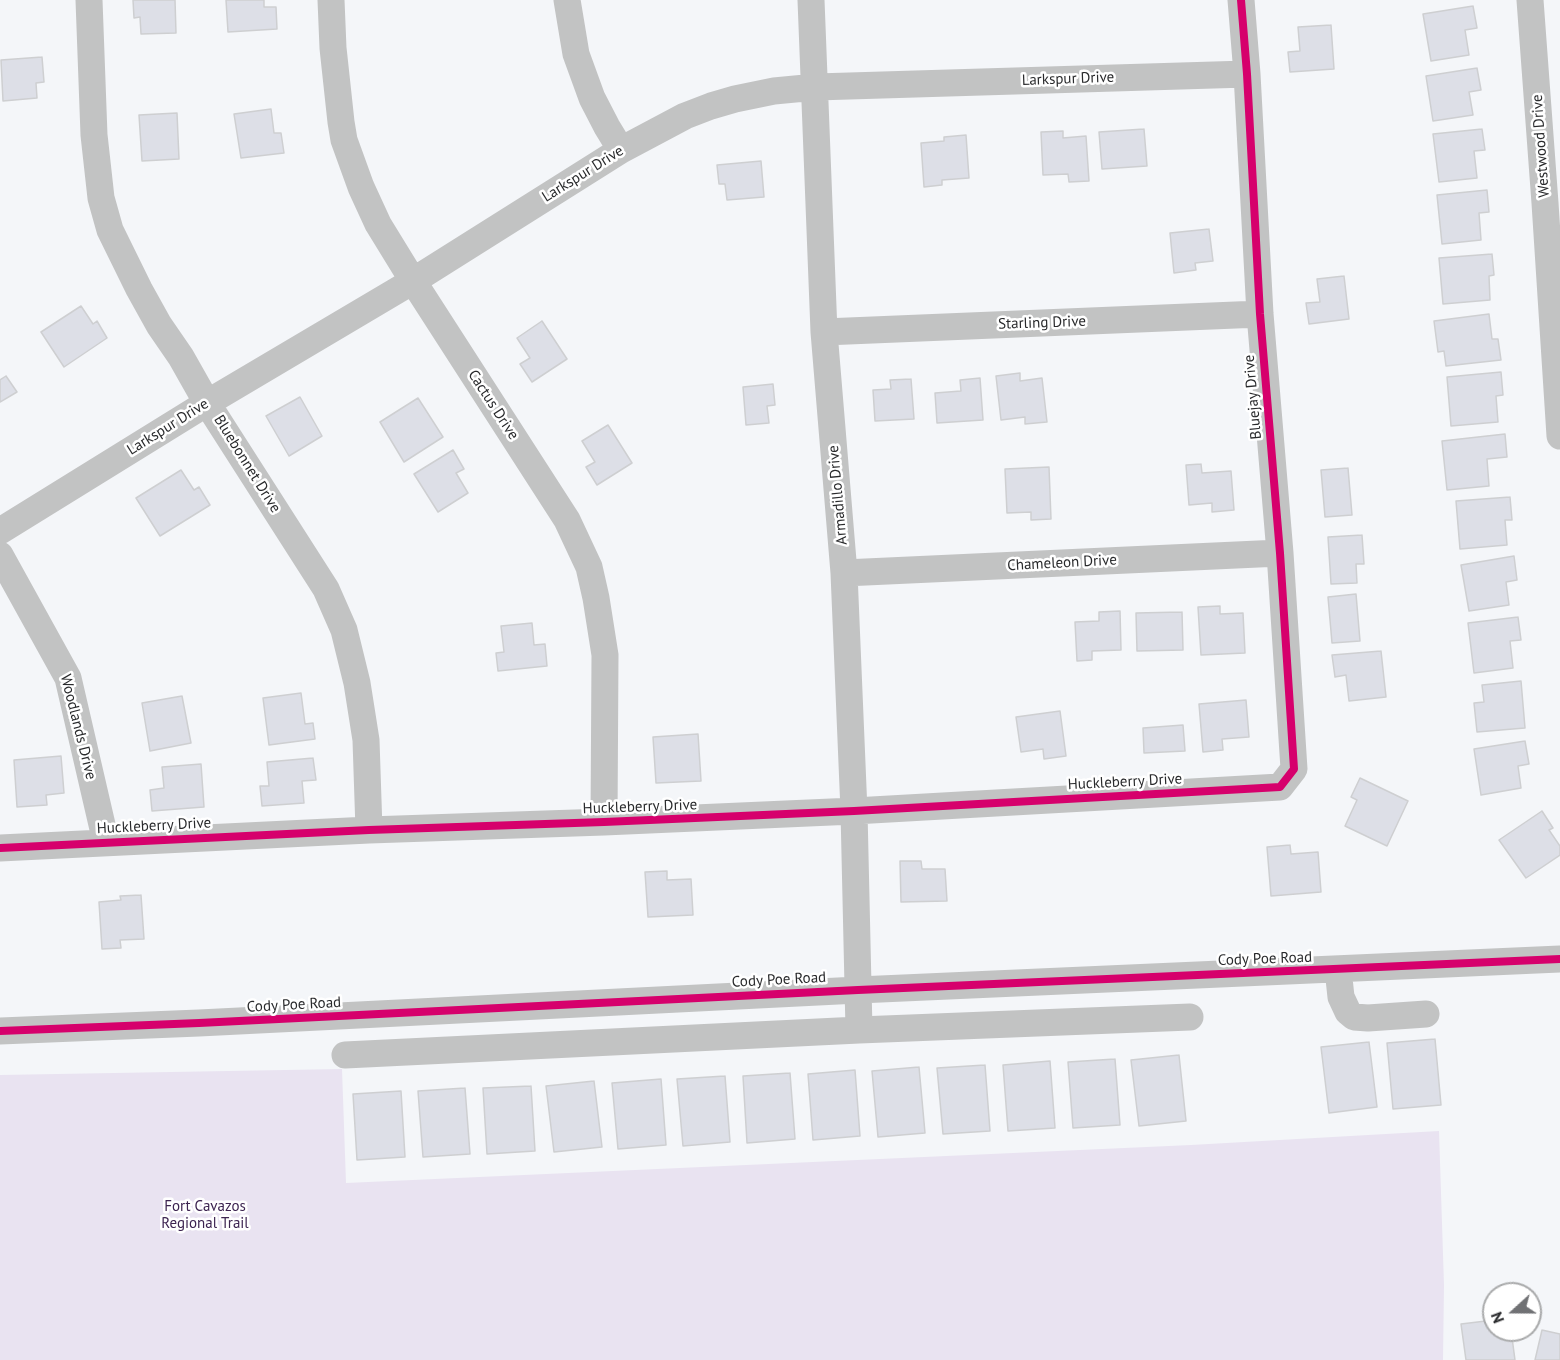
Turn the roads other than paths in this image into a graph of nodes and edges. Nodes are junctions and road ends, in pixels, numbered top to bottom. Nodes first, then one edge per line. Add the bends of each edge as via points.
1 (88, 0) edge
2 (331, 0) edge
3 (567, 0) edge
4 (811, 0) edge
5 (1241, 0) edge
6 (1530, 0) edge
7 (1247, 74) junction
8 (816, 87) junction
9 (621, 150) junction
10 (1553, 202) edge
11 (413, 281) junction
12 (1260, 314) junction
13 (824, 332) junction
14 (207, 403) junction
15 (1560, 436) edge
16 (0, 531) edge
17 (1280, 553) junction
18 (0, 555) edge
19 (844, 573) junction
20 (1280, 787) joint
21 (854, 811) junction
22 (604, 822) junction
23 (369, 830) junction
24 (106, 842) junction
25 (0, 848) edge
26 (1560, 959) edge
27 (1338, 969) junction
28 (1113, 979) junction
29 (858, 990) junction
30 (484, 1009) junction
31 (1426, 1014) dead end
32 (1190, 1017) dead end
33 (1114, 1020) junction
34 (859, 1030) junction
35 (0, 1031) edge
36 (484, 1048) junction
37 (345, 1055) dead end

1 - 14 street, Bluebonnet Drive via 94,135 101,198 110,230 138,289
2 - 11 street, Cactus Drive via 344,140 378,224
3 - 9 street via 576,54 592,98
4 - 8 street, Armadillo Drive
5 - 7 street, Bluejay Drive
6 - 10 street, Westwood Drive
7 - 8 street, Larkspur Drive
7 - 12 street, Bluejay Drive
8 - 9 street, Larkspur Drive via 774,91 711,106
8 - 13 street, Armadillo Drive
9 - 11 street, Larkspur Drive
10 - 15 street, Westwood Drive
11 - 14 street, Larkspur Drive
11 - 22 street, Cactus Drive via 567,520 589,567 605,656
12 - 13 street, Starling Drive
12 - 17 street, Bluejay Drive
13 - 19 street, Armadillo Drive
14 - 16 street, Larkspur Drive
14 - 23 street, Bluebonnet Drive via 326,589 344,630 366,740
17 - 19 street, Chameleon Drive
17 - 20 street, Bluejay Drive via 1294,769
18 - 24 street, Woodlands Drive via 68,678
19 - 21 street, Armadillo Drive
20 - 21 street, Huckleberry Drive
21 - 22 street, Huckleberry Drive
21 - 29 street, Armadillo Drive
22 - 23 street, Huckleberry Drive
23 - 24 street, Huckleberry Drive
24 - 25 street, Huckleberry Drive
26 - 27 street, Cody Poe Road
27 - 28 street, Cody Poe Road
27 - 31 street via 1341,997 1354,1017
28 - 29 street, Cody Poe Road
28 - 33 street
29 - 30 street, Cody Poe Road
29 - 34 street, Armadillo Drive
30 - 35 street, Cody Poe Road
30 - 36 street
32 - 33 street
33 - 34 street
34 - 36 street
36 - 37 street

